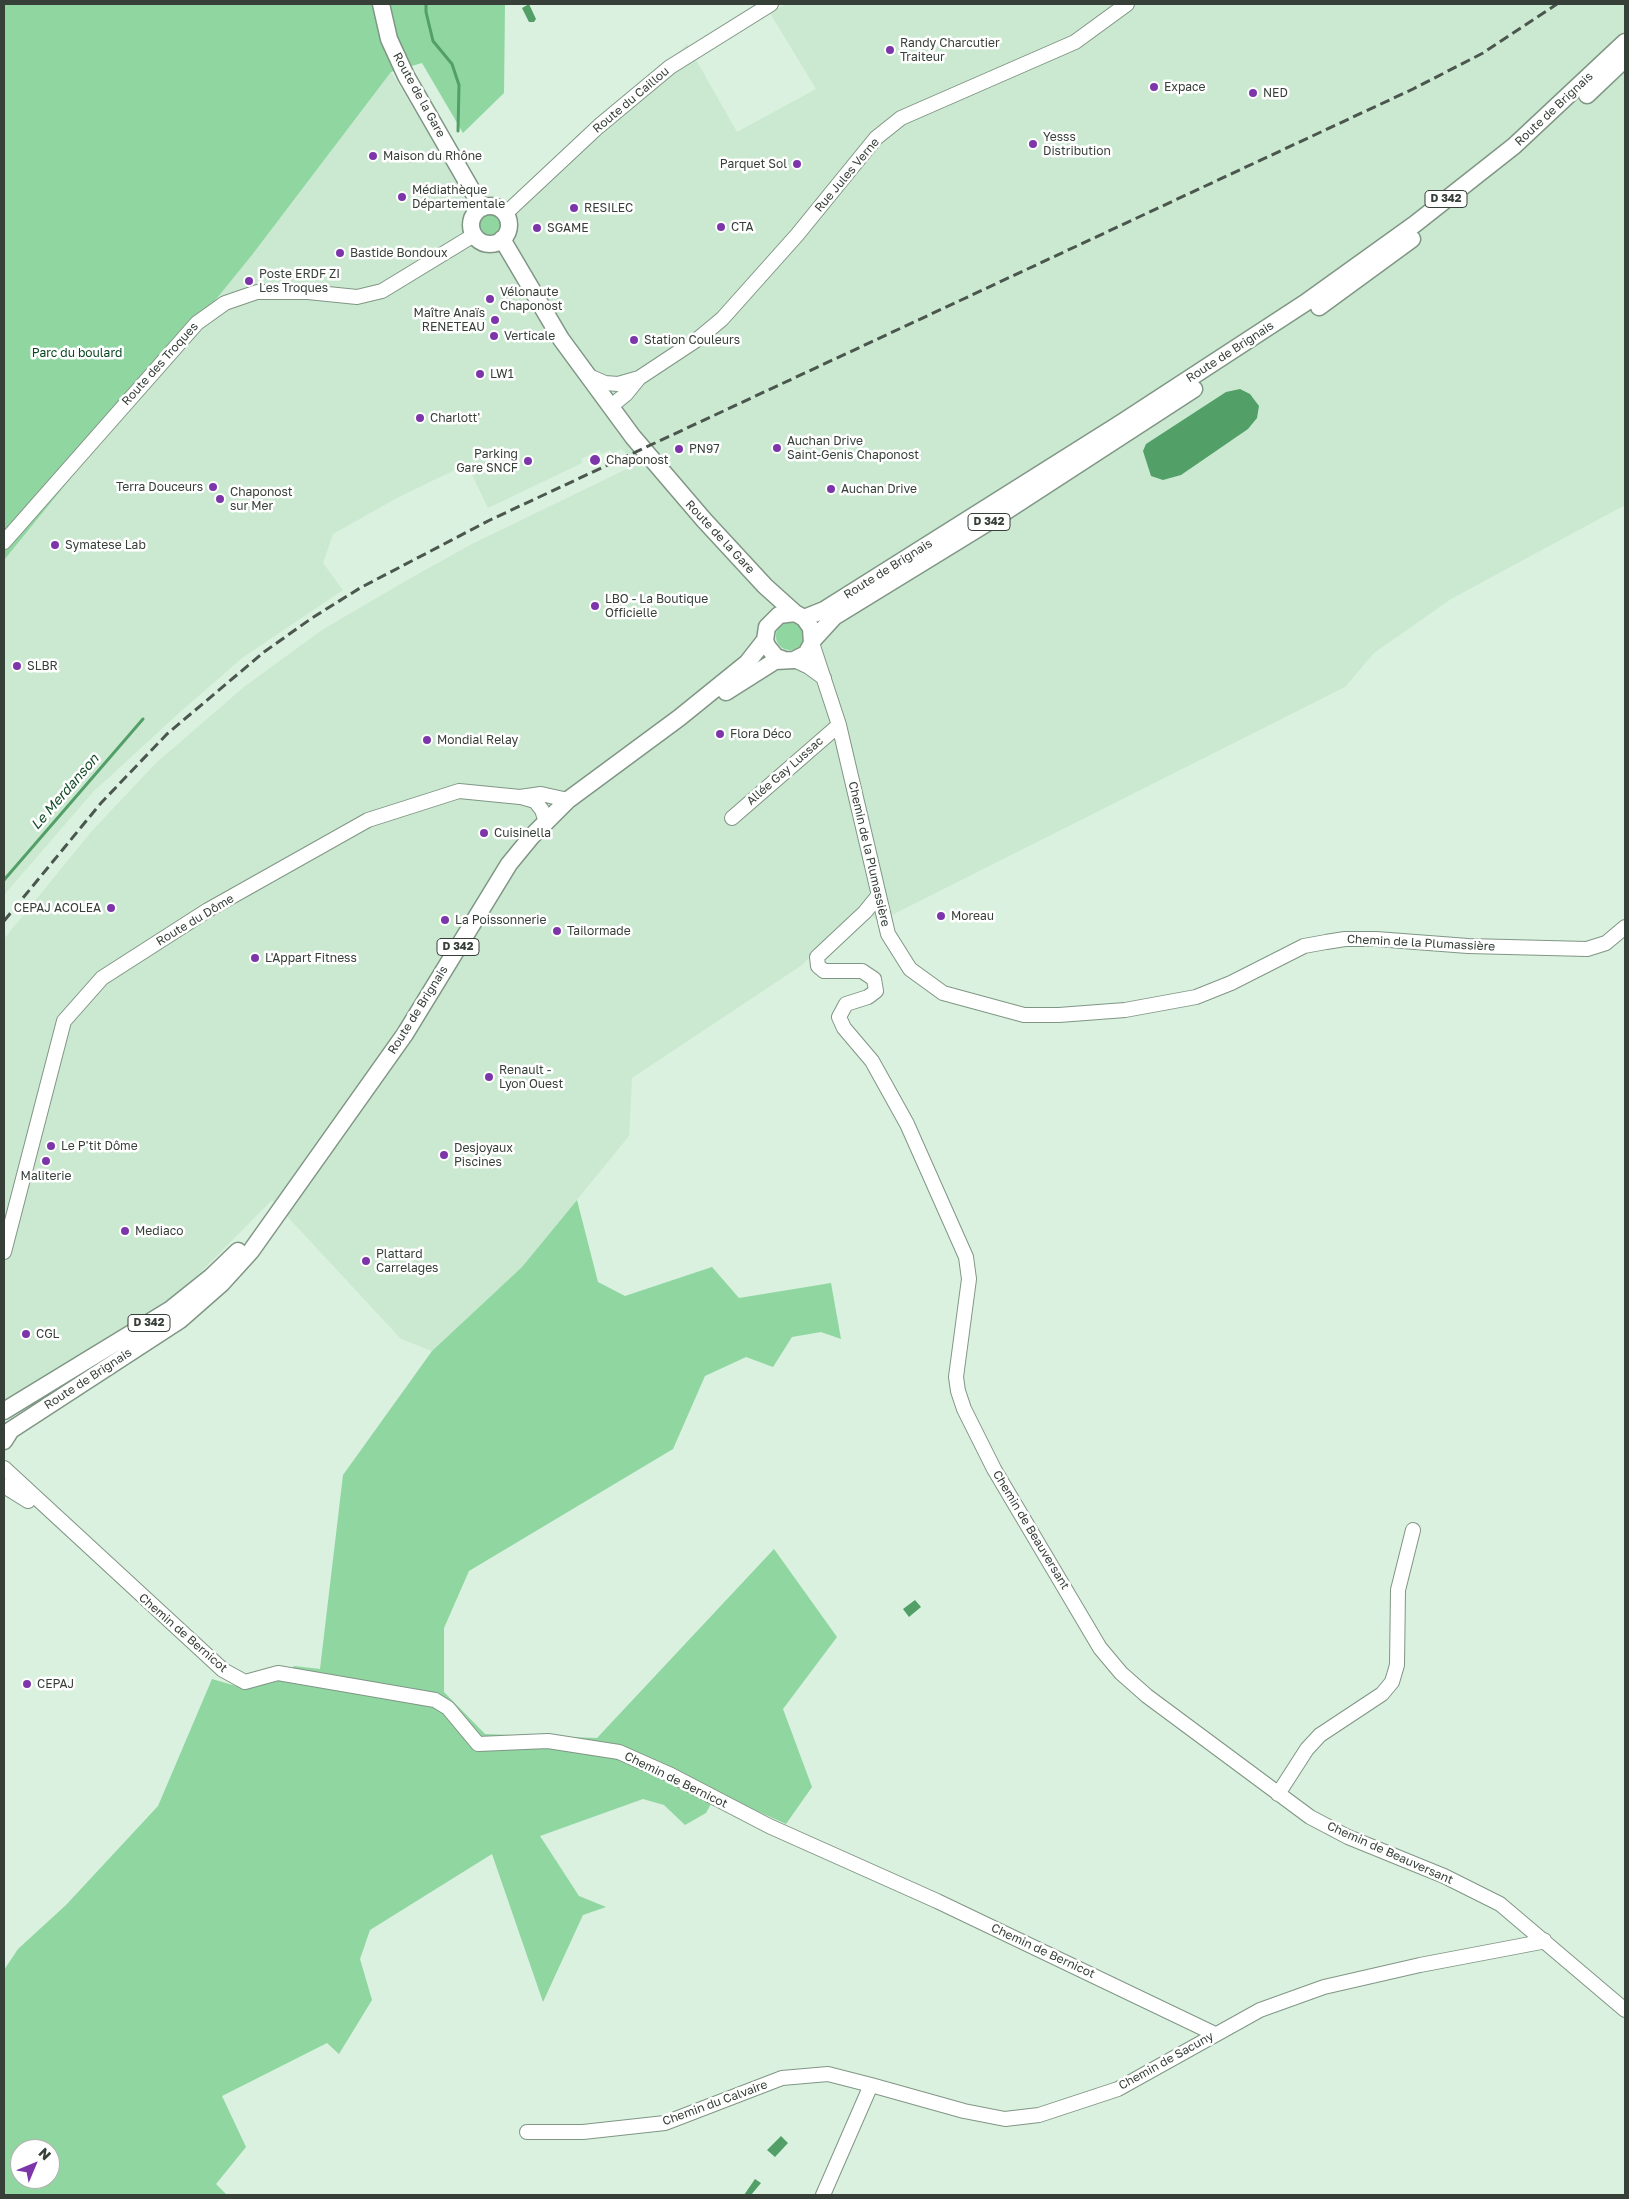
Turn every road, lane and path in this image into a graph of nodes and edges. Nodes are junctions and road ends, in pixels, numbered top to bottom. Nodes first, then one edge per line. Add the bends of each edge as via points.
1 (380, 4) edge
2 (771, 4) edge
3 (1128, 4) edge
4 (1625, 42) edge
5 (1625, 59) edge
6 (482, 208) junction
7 (505, 214) junction
8 (474, 235) junction
9 (502, 239) junction
10 (561, 339) junction
11 (591, 377) junction
12 (639, 378) junction
13 (610, 407) junction
14 (676, 489) junction
15 (4, 542) edge
16 (765, 586) junction
17 (799, 615) junction
18 (770, 622) junction
19 (765, 640) junction
20 (813, 642) junction
21 (788, 660) junction
22 (824, 678) junction
23 (679, 718) junction
24 (838, 725) junction
25 (520, 797) junction
26 (568, 800) junction
27 (732, 818) dead end
28 (546, 822) junction
29 (878, 896) junction
30 (1625, 927) edge
31 (277, 1212) junction
32 (4, 1252) edge
33 (4, 1411) edge
34 (4, 1441) edge
35 (4, 1468) edge
36 (4, 1486) edge
37 (52, 1515) junction
38 (1413, 1530) dead end
39 (1278, 1794) junction
40 (1544, 1940) junction
41 (1625, 2010) edge
42 (1216, 2034) junction
43 (872, 2085) junction
44 (527, 2132) dead end
45 (823, 2195) edge

1 - 6 main road, Route de la Gare via 389,39 402,68
2 - 7 street, Route du Caillou via 670,67 622,106
3 - 12 street, Rue Jules Verne via 1075,42 901,118 876,138 797,235 722,318 698,339
4 - 17 main road, Route de Brignais / D 342 via 1514,146 1415,224 1312,298 824,610
5 - 20 main road, Route de Brignais / D 342 via 1482,185 1360,279 997,517 834,617
6 - 7 main road via 494,207
6 - 8 main road via 471,223
7 - 9 main road via 508,230
8 - 9 main road via 488,244
8 - 15 street, Route des Troques via 382,291 357,297 308,292 257,292 225,303 197,323
9 - 10 main road, Route de la Gare
10 - 11 main road, Route de la Gare
10 - 14 main road, Route de la Gare via 566,357 614,428 644,462
11 - 12 street via 618,384
11 - 13 main road, Route de la Gare
12 - 13 street, Rue Jules Verne
13 - 14 main road, Route de la Gare
14 - 16 main road, Route de la Gare
16 - 17 main road, Route de la Gare
16 - 18 main road, Route de la Gare
17 - 18 main road via 784,613
17 - 20 main road via 811,628
18 - 19 main road
19 - 21 main road via 771,652
19 - 23 main road, Route de Brignais / D 342 via 747,663
20 - 21 main road via 806,654
20 - 22 street, Chemin de la Plumassière
21 - 22 street via 809,667
21 - 23 main road, Route de Brignais / D 342
22 - 24 street, Chemin de la Plumassière
23 - 26 main road, Route de Brignais / D 342
24 - 27 street, Allée Gay Lussac
24 - 29 street, Chemin de la Plumassière
25 - 26 street, Route du Dôme via 541,794
25 - 28 street via 535,801
25 - 32 street, Route du Dôme via 460,791 368,820 208,910 102,978 64,1021
26 - 28 main road, Route de Brignais / D 342
28 - 31 main road, Route de Brignais / D 342 via 509,864 405,1034
29 - 30 street, Chemin de la Plumassière via 888,934 910,969 924,982 943,993 1024,1015 1125,1010 1196,997 1304,946 1345,939 1587,949 1606,943
29 - 39 street, Chemin de Beauversant via 817,957 818,966 824,971 862,971 874,979 876,991 846,1004 839,1017 844,1028 872,1060 907,1124 966,1257 969,1279 956,1376 964,1408 994,1469 1100,1648 1147,1696
31 - 33 main road, Route de Brignais / D 342 via 211,1276 170,1309
31 - 34 main road, Route de Brignais / D 342 via 251,1251 221,1284 180,1320 11,1430
35 - 37 street, Chemin de Bernicot
36 - 37 street, Chemin de Bernicot
37 - 42 street, Chemin de Bernicot via 223,1670 246,1682 278,1673 435,1700 448,1708 478,1744 548,1741 619,1752 769,1826 937,1901
38 - 39 street via 1398,1590 1396,1665 1392,1682 1382,1694 1320,1735
39 - 40 street, Chemin de Beauversant via 1310,1817 1348,1837 1480,1892 1518,1917
40 - 41 street, Chemin de Beauversant
40 - 42 street, Chemin de Sacuny via 1324,1987 1260,2010
42 - 43 street, Chemin de Sacuny via 1118,2089 1039,2115 1004,2119
43 - 44 street, Chemin du Calvaire via 828,2074 782,2078 665,2123 583,2132
43 - 45 street

